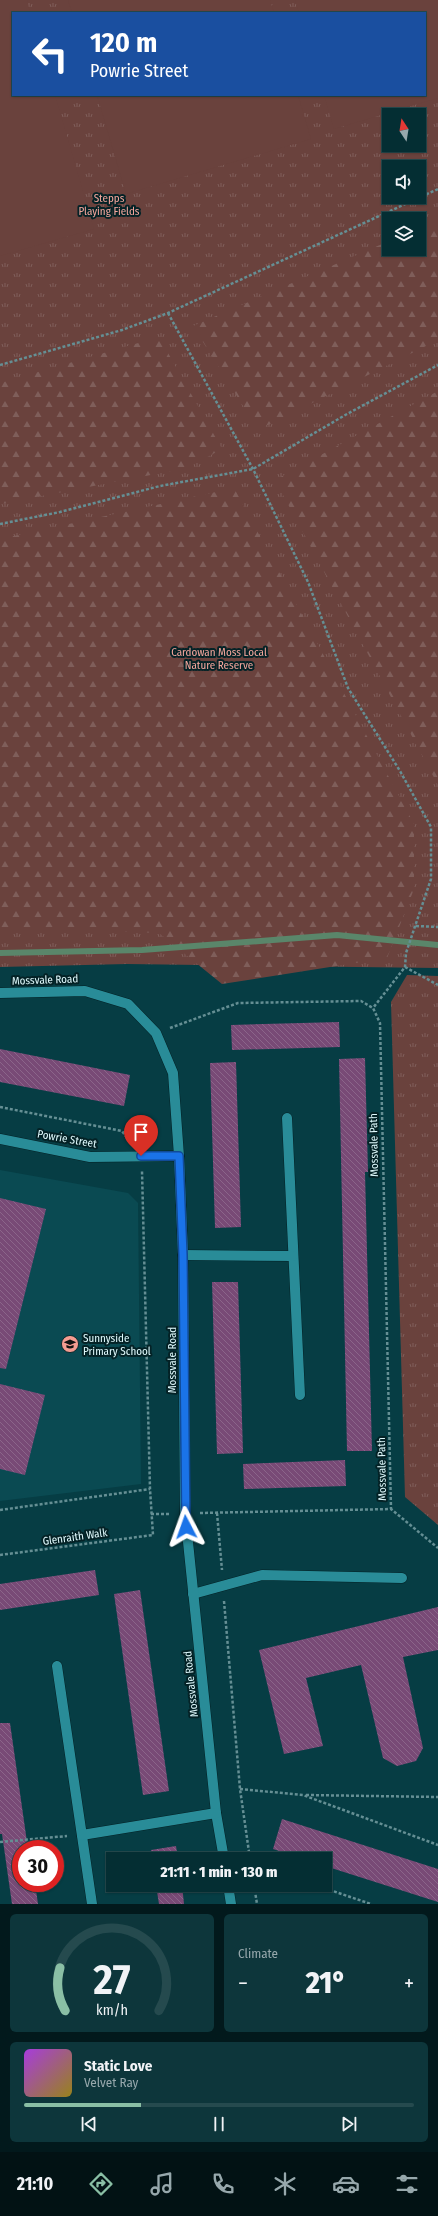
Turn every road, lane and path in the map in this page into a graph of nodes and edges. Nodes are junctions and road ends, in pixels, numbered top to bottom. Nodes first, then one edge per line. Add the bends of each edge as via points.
1 (438, 189) edge
2 (168, 313) junction
3 (0, 365) edge
4 (438, 365) edge
5 (253, 469) junction
6 (0, 524) edge
7 (416, 926) junction
8 (438, 927) edge
9 (405, 967) junction
10 (438, 984) edge
11 (0, 993) edge
12 (373, 1008) junction
13 (156, 1033) junction
14 (0, 1106) edge
15 (286, 1118) dead end
16 (0, 1139) edge
17 (141, 1156) junction
18 (179, 1156) junction
19 (183, 1255) junction
20 (293, 1256) junction
21 (300, 1395) dead end
22 (150, 1489) junction
23 (390, 1508) junction
24 (0, 1510) edge
25 (185, 1513) junction
26 (217, 1513) junction
27 (152, 1514) junction
28 (438, 1548) edge
29 (0, 1555) edge
30 (402, 1578) dead end
31 (223, 1586) junction
32 (193, 1594) junction
33 (57, 1666) dead end
34 (240, 1789) junction
35 (304, 1796) junction
36 (438, 1797) edge
37 (216, 1813) junction
38 (82, 1835) junction
39 (0, 1842) edge
40 (438, 1845) edge
41 (223, 1852) edge
42 (249, 1852) edge
43 (332, 1891) edge
44 (229, 1892) edge
45 (255, 1892) edge
46 (92, 1904) edge
47 (231, 1904) edge
48 (257, 1904) edge
49 (372, 1904) edge

1 - 2 path
2 - 3 path via 122,330
2 - 5 path
4 - 5 path
5 - 6 path via 160,486 60,512
5 - 7 path via 308,582 348,688 400,771 431,827 431,879
7 - 8 path
7 - 9 path via 406,953
9 - 10 path
9 - 12 path
11 - 13 street, Mossvale Road via 85,991 128,1004
12 - 13 path via 361,1001 238,1003
12 - 23 path, Mossvale Path via 380,1023
13 - 18 street, Mossvale Road via 173,1074
14 - 17 path via 122,1131
15 - 20 street
16 - 17 street, Powrie Street via 90,1157
17 - 18 street, Powrie Street
17 - 22 path
18 - 19 street, Mossvale Road
19 - 20 street
19 - 25 street, Mossvale Road
20 - 21 street
22 - 24 path
22 - 27 path
23 - 26 path
23 - 28 path
25 - 26 path
25 - 27 path
25 - 32 street, Mossvale Road
26 - 31 path
27 - 29 path, Glenraith Walk via 153,1535
30 - 31 street via 262,1575
31 - 32 street
31 - 34 path
32 - 37 street, Mossvale Road
33 - 38 street
34 - 35 path
34 - 42 path
35 - 36 path
35 - 40 path
37 - 38 street
37 - 41 street, Mossvale Road
38 - 39 path
38 - 46 street
43 - 49 path
44 - 47 street
45 - 48 path

